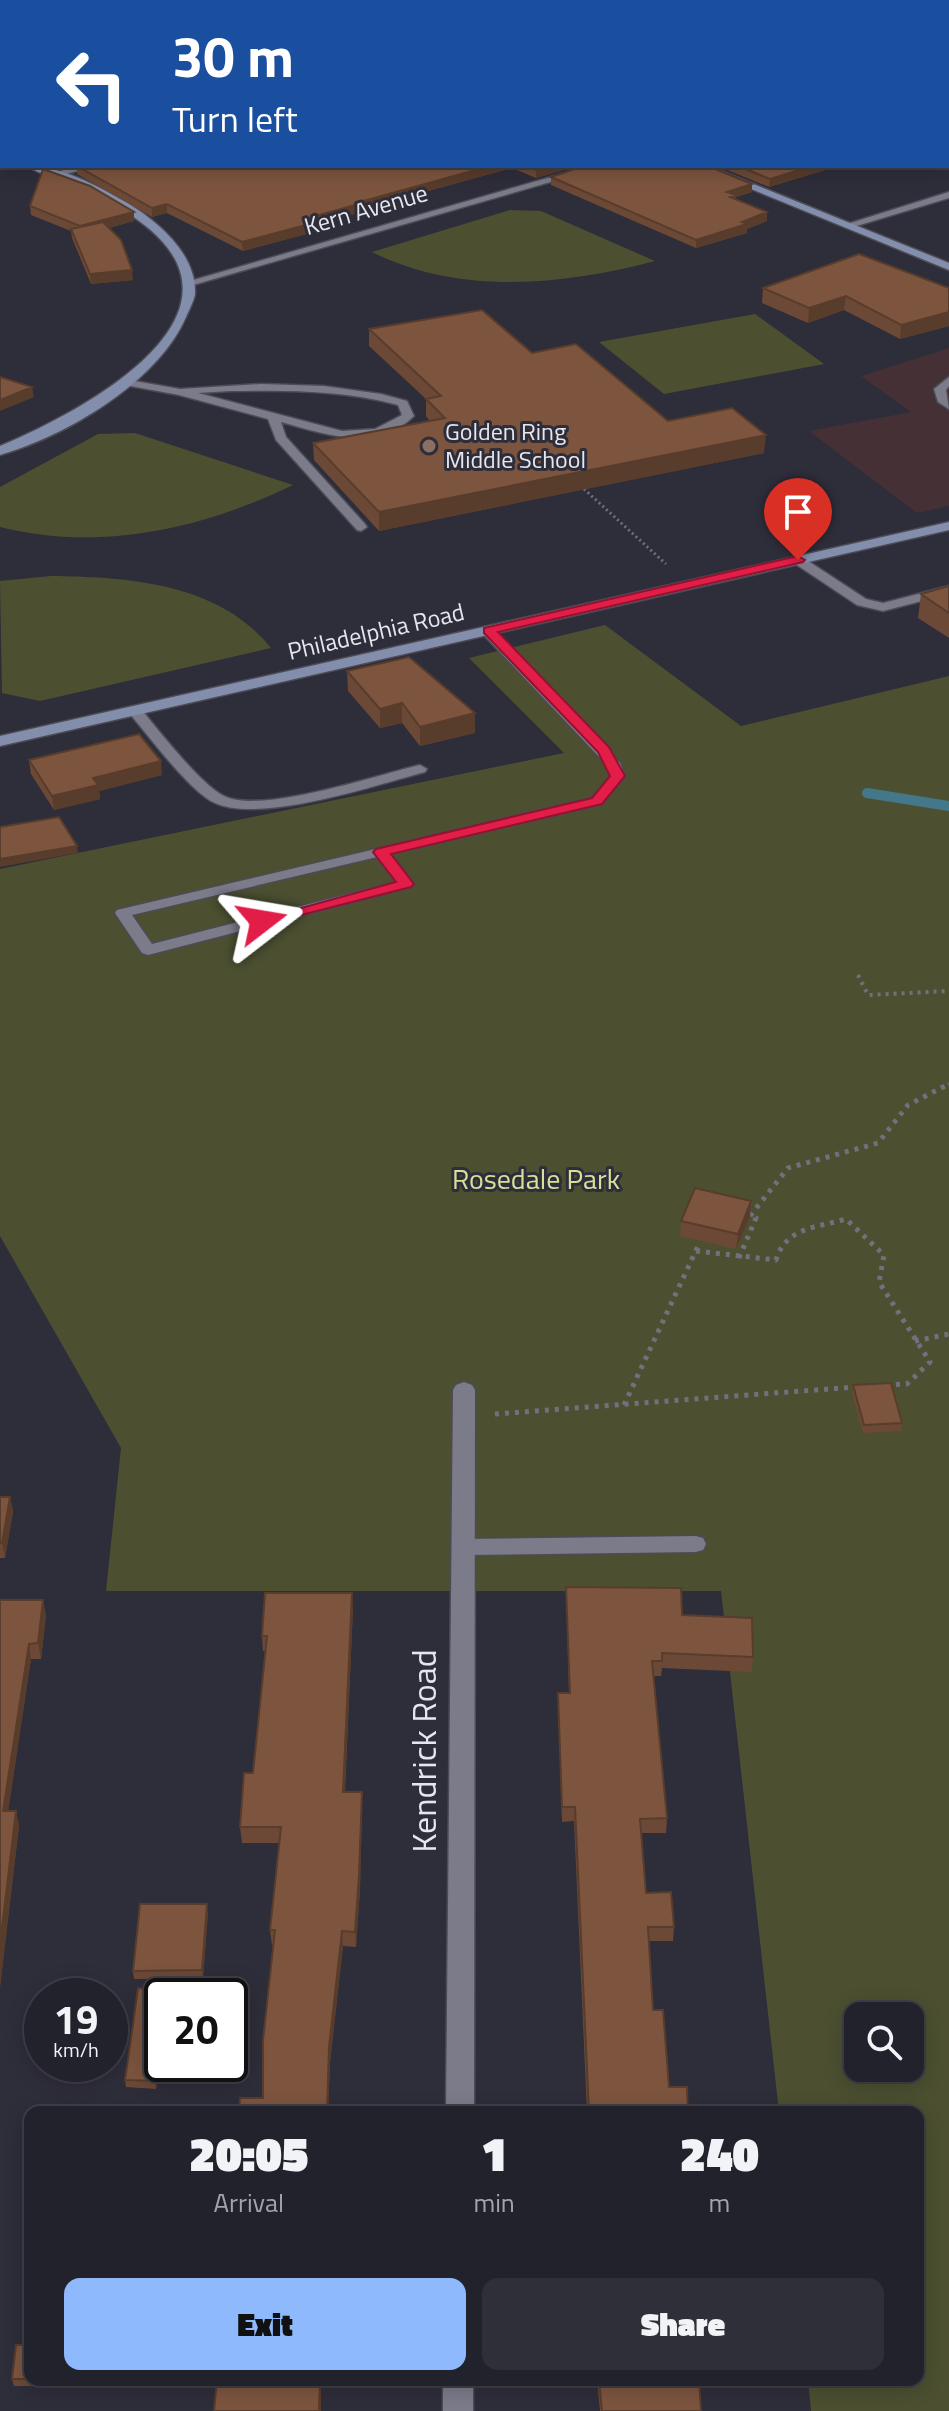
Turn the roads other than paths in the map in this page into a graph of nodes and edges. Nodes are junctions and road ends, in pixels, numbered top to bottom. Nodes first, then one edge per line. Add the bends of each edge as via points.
1 (39, 168) edge
2 (82, 168) edge
3 (594, 168) edge
4 (705, 168) edge
5 (56, 174) junction
6 (949, 195) edge
7 (849, 225) junction
8 (949, 267) edge
9 (189, 283) junction
10 (949, 380) edge
11 (129, 383) junction
12 (180, 392) junction
13 (949, 406) edge
14 (274, 419) junction
15 (0, 451) edge
16 (949, 526) edge
17 (361, 527) dead end
18 (798, 560) junction
19 (949, 590) edge
20 (488, 631) junction
21 (135, 711) junction
22 (0, 741) edge
23 (420, 769) dead end
24 (381, 852) junction
25 (464, 1390) dead end
26 (696, 1544) dead end
27 (464, 1547) junction
28 (460, 2106) edge
29 (458, 2386) edge
30 (458, 2411) edge

1 - 5 main road
2 - 5 street
3 - 9 street, Kern Avenue
4 - 7 main road
5 - 9 main road via 102,193 145,221 168,245
6 - 7 lane
7 - 8 main road
9 - 11 main road via 177,328
10 - 13 lane via 940,389
11 - 12 lane
11 - 15 main road via 80,414
12 - 14 lane
12 - 14 lane via 379,394 403,403 408,416 394,428 369,435 342,435
14 - 17 lane via 280,438
16 - 18 main road, Philadelphia Road
18 - 19 lane via 862,602 883,607
18 - 20 main road, Philadelphia Road
20 - 21 main road, Philadelphia Road
20 - 24 lane via 604,750 618,776 597,801
21 - 22 main road, Philadelphia Road
21 - 23 lane via 218,799 241,806
24 - 24 lane via 406,884 148,950 123,913
25 - 27 street, Kendrick Road
26 - 27 lane
27 - 28 street, Kendrick Road
29 - 30 street

